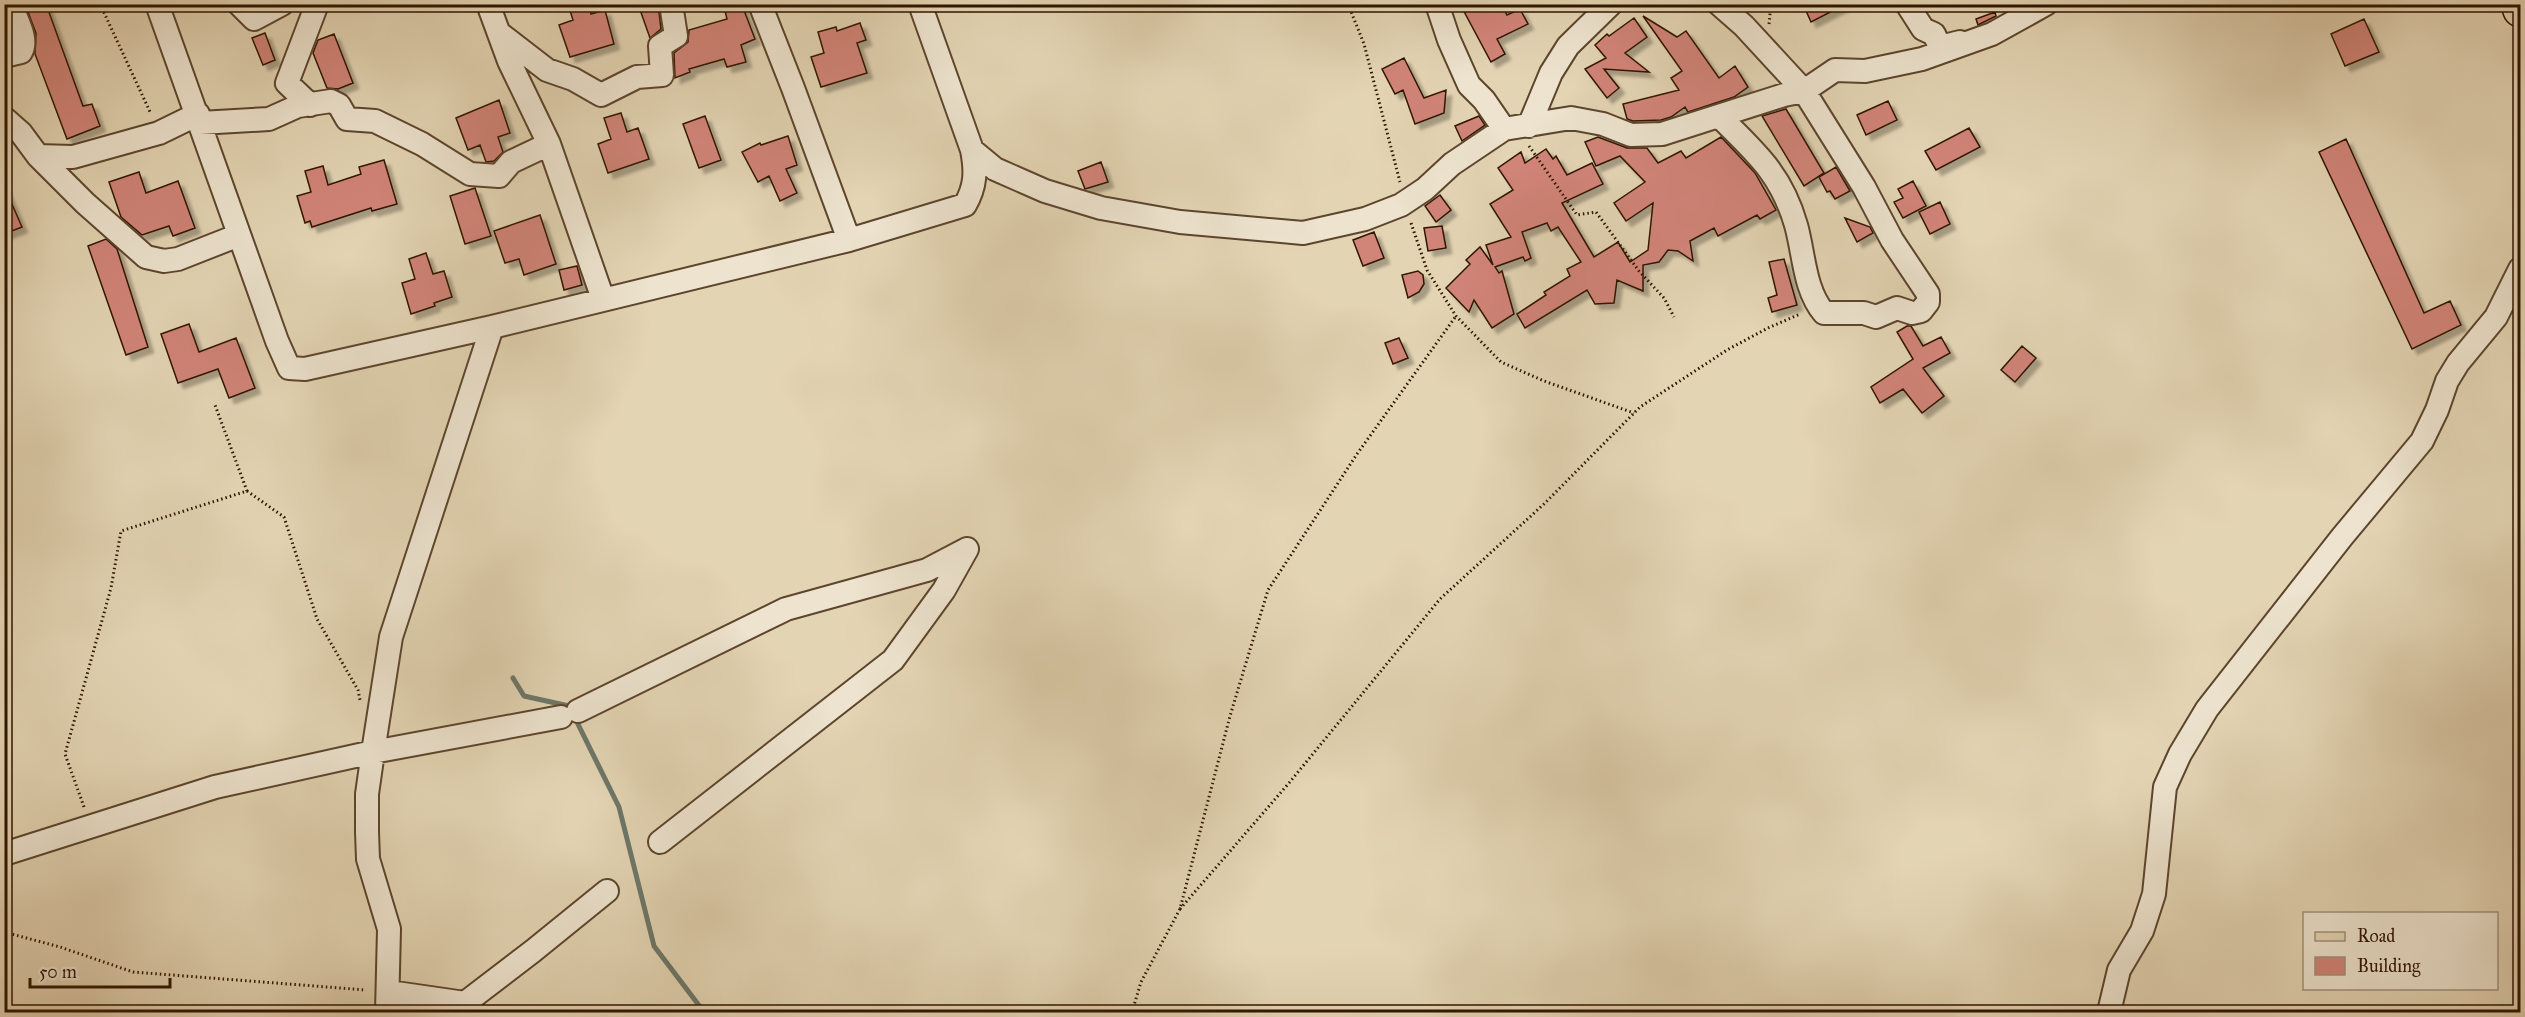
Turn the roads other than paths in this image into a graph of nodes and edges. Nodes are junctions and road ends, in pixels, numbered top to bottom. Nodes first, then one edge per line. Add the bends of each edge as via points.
1 (11, 4) edge
2 (157, 4) edge
3 (239, 4) edge
4 (282, 4) edge
5 (317, 4) edge
6 (488, 4) edge
7 (671, 4) edge
8 (760, 4) edge
9 (920, 4) edge
10 (1437, 4) edge
11 (1611, 4) edge
12 (1719, 4) edge
13 (1732, 4) edge
14 (1907, 4) edge
15 (2046, 4) edge
16 (2518, 4) edge
17 (2520, 10) edge
18 (1744, 26) junction
19 (499, 33) junction
20 (1992, 34) junction
21 (4, 56) edge
22 (1804, 91) junction
23 (310, 105) junction
24 (1719, 116) junction
25 (4, 118) edge
26 (199, 119) junction
27 (1516, 127) junction
28 (549, 144) junction
29 (972, 150) junction
30 (38, 156) junction
31 (239, 235) junction
32 (849, 240) junction
33 (2520, 269) edge
34 (603, 299) junction
35 (492, 327) junction
36 (372, 752) junction
37 (660, 842) dead end
38 (4, 854) edge
39 (607, 891) dead end
40 (388, 1002) edge
41 (2109, 1012) edge

1 - 21 street via 24,46 21,52
2 - 26 street
3 - 4 street via 254,19
5 - 23 street via 287,83
6 - 19 street
7 - 19 street via 676,36 660,46 662,75 637,77 601,95 547,70
8 - 32 street
9 - 29 street
10 - 27 street via 1469,85
11 - 27 street via 1568,46
12 - 18 street
13 - 18 street
14 - 20 street via 1923,29 1934,34 1940,47
15 - 20 street
16 - 17 main road
18 - 22 street
19 - 28 street
20 - 22 street via 1922,59 1866,71 1835,70
22 - 24 street
22 - 24 street via 1928,294 1928,302 1921,311 1912,313 1897,308 1876,317 1864,313 1824,313 1812,291 1796,224 1779,184 1754,149
23 - 26 street via 269,119
23 - 28 street via 331,101 339,105 347,119 375,121 470,174 499,176 512,162
24 - 27 street via 1662,134 1631,135 1571,118
25 - 30 street
26 - 30 street via 73,157
26 - 31 street
27 - 29 street via 1452,164 1401,205 1365,219 1303,233 1180,222 1101,208 1045,191 995,169
28 - 34 street
29 - 32 street via 974,189 965,205
30 - 31 street via 85,203 154,261 178,258
31 - 35 street via 289,368 304,369
32 - 34 street
33 - 41 street via 2496,317 2447,381 2422,441 2207,709 2180,754 2165,787 2154,894 2142,931 2119,970
34 - 35 street
35 - 36 street via 391,637
36 - 37 street via 569,714 786,609 927,570 967,549 944,590 893,660
36 - 38 street via 215,787
36 - 40 street via 367,794 368,859 389,929
39 - 40 street via 465,1003

